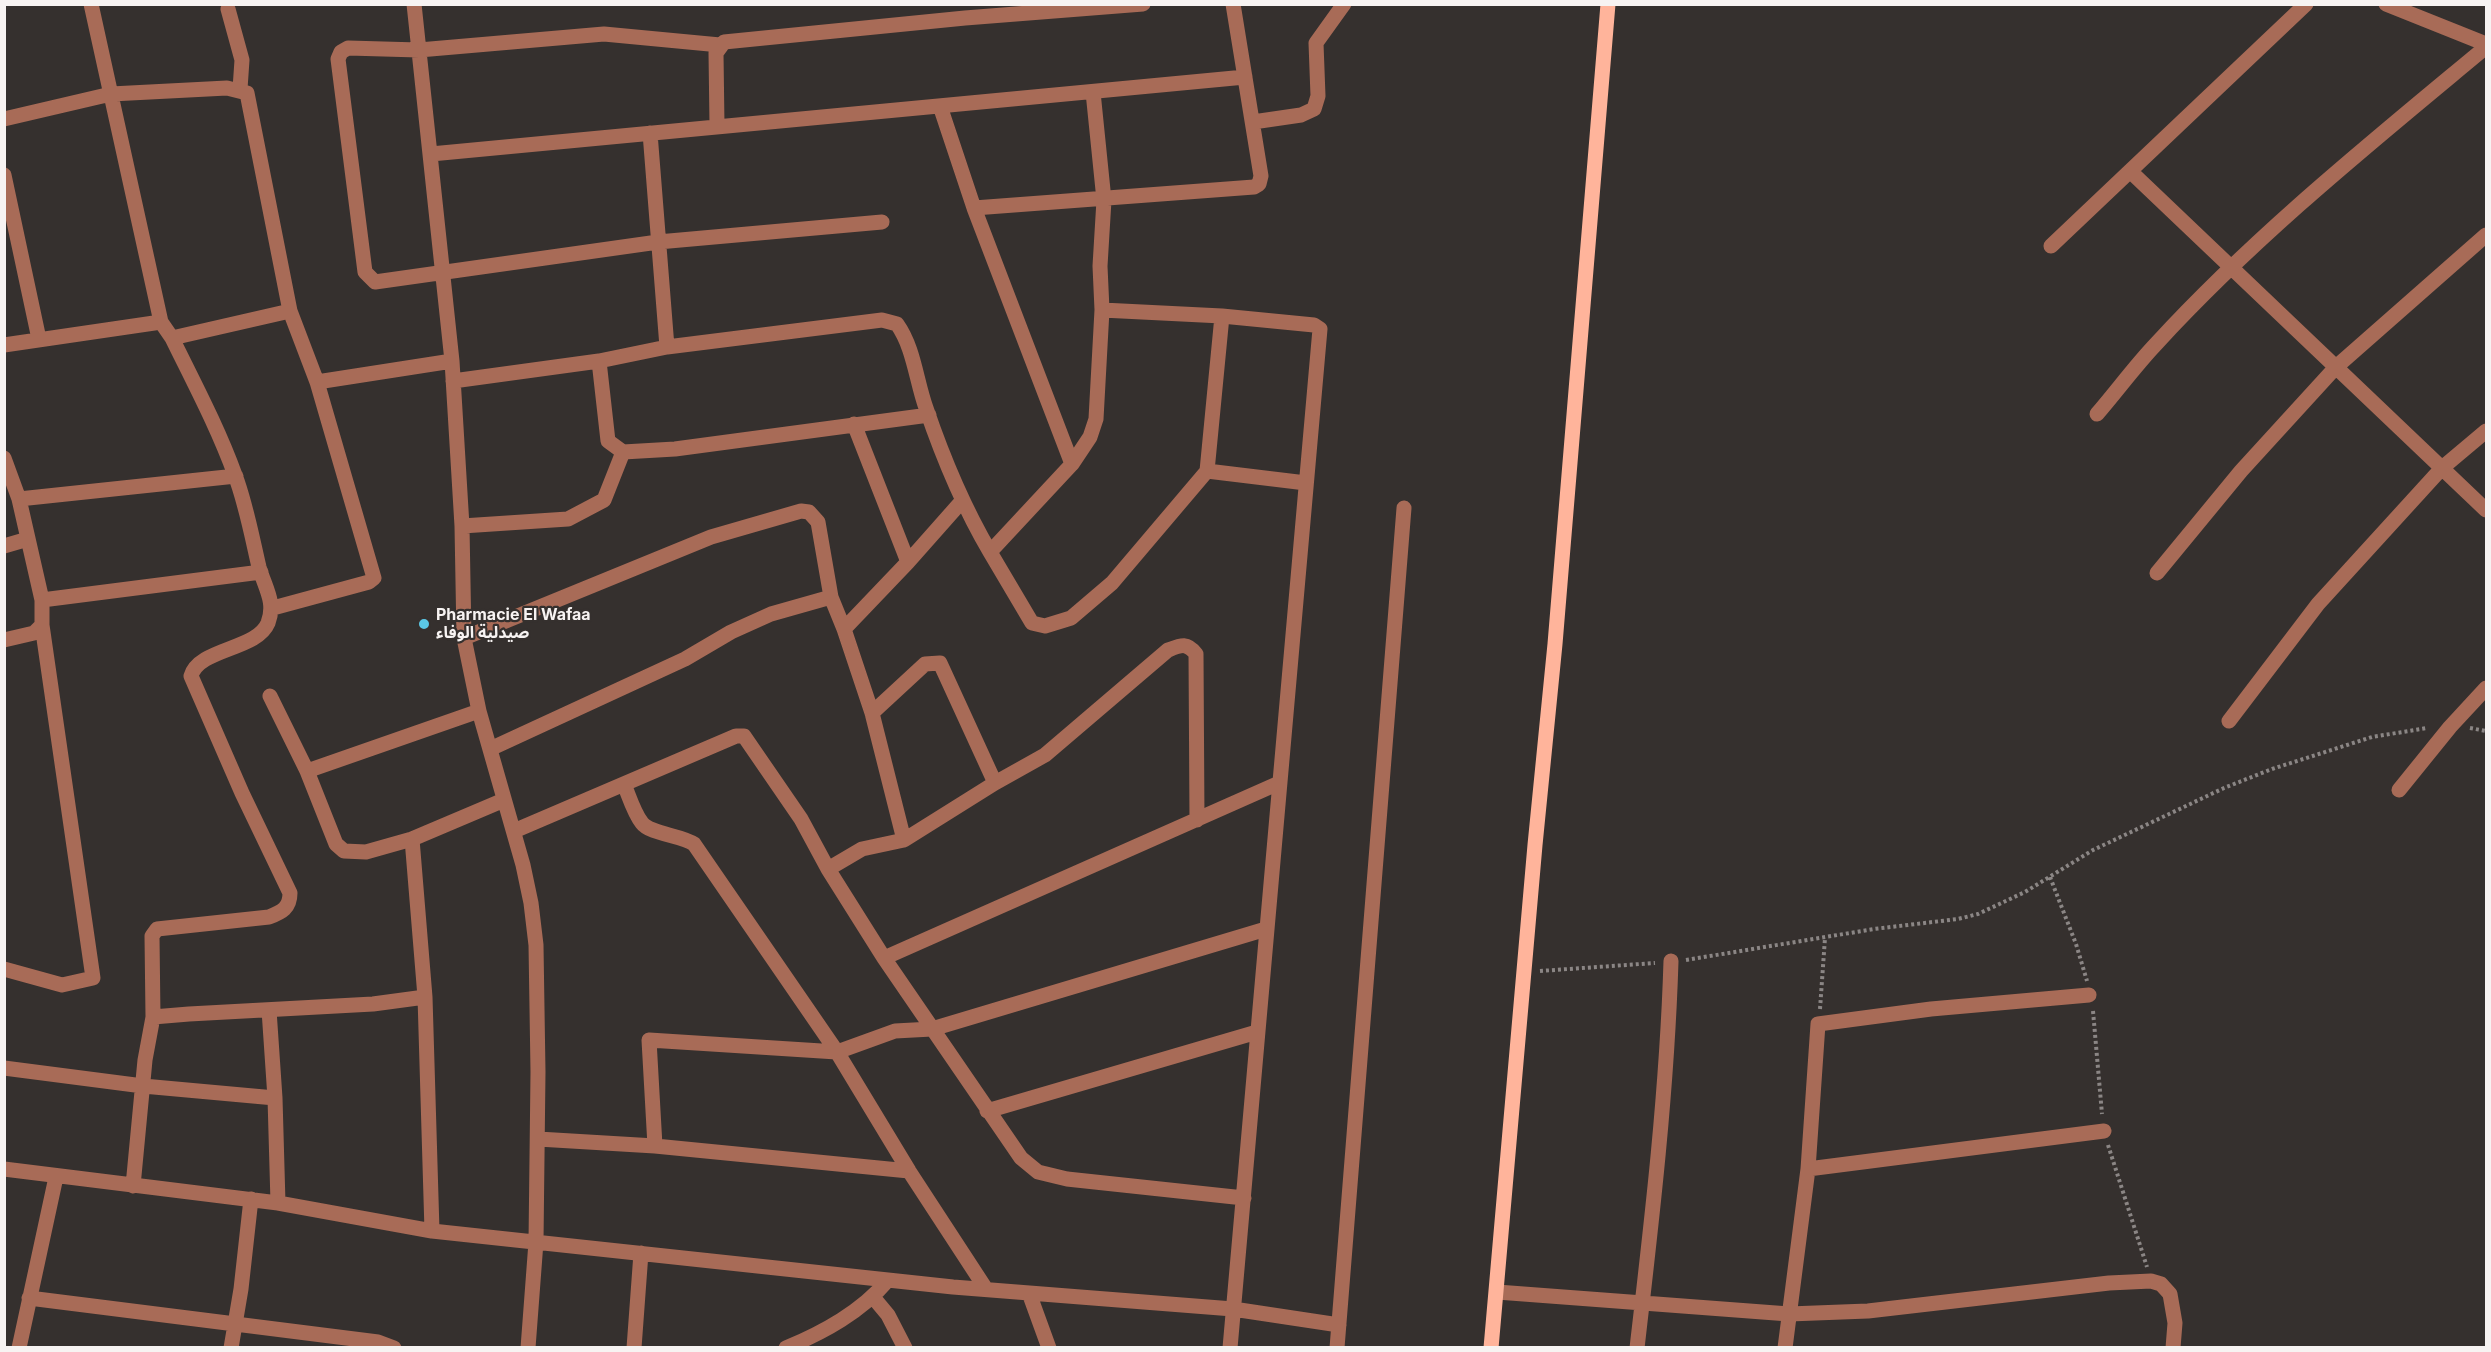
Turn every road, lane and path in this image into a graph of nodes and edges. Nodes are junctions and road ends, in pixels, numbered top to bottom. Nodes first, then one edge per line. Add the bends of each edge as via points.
1 (90, 4) edge
2 (414, 4) edge
3 (1143, 4) edge
4 (1233, 4) edge
5 (1344, 4) edge
6 (1608, 4) edge
7 (2306, 4) edge
8 (2385, 4) edge
9 (228, 9) dead end
10 (720, 45) junction
11 (2487, 46) edge
12 (419, 50) junction
13 (1245, 77) junction
14 (240, 89) junction
15 (1093, 92) junction
16 (111, 94) junction
17 (940, 106) junction
18 (4, 119) edge
19 (1253, 122) junction
20 (717, 125) junction
21 (650, 133) junction
22 (431, 154) junction
23 (2130, 171) junction
24 (4, 175) edge
25 (1104, 200) junction
26 (974, 208) junction
27 (882, 222) dead end
28 (2487, 235) edge
29 (658, 242) junction
30 (2051, 246) dead end
31 (2232, 268) junction
32 (444, 274) junction
33 (1102, 310) junction
34 (290, 311) junction
35 (1222, 316) junction
36 (161, 322) junction
37 (172, 338) junction
38 (39, 339) junction
39 (4, 345) edge
40 (667, 347) junction
41 (452, 361) junction
42 (599, 361) junction
43 (2336, 367) junction
44 (453, 381) junction
45 (317, 382) junction
46 (2097, 414) dead end
47 (929, 415) junction
48 (854, 424) junction
49 (2487, 431) edge
50 (623, 452) junction
51 (4, 458) edge
52 (1072, 464) junction
53 (2442, 468) junction
54 (1207, 471) junction
55 (236, 476) junction
56 (1306, 483) junction
57 (19, 499) junction
58 (962, 501) junction
59 (1404, 508) dead end
60 (2487, 510) edge
61 (462, 526) junction
62 (28, 539) junction
63 (4, 546) edge
64 (990, 552) junction
65 (908, 562) junction
66 (261, 572) junction
67 (2157, 573) dead end
68 (831, 597) junction
69 (42, 600) junction
70 (273, 608) junction
71 (42, 625) junction
72 (844, 629) junction
73 (464, 638) junction
74 (4, 640) edge
75 (2487, 688) edge
76 (270, 696) dead end
77 (479, 711) junction
78 (872, 713) junction
79 (2229, 721) dead end
80 (2450, 727) junction
81 (2487, 730) edge
82 (490, 749) junction
83 (308, 771) junction
84 (995, 783) junction
85 (1279, 783) junction
86 (624, 784) junction
87 (2399, 790) dead end
88 (504, 800) junction
89 (1197, 820) junction
90 (514, 831) junction
91 (412, 839) junction
92 (904, 840) junction
93 (828, 869) junction
94 (2050, 877) junction
95 (1266, 928) junction
96 (1826, 938) junction
97 (884, 958) junction
98 (1671, 961) junction
99 (4, 969) edge
100 (1524, 971) junction
101 (2089, 994) junction
102 (424, 997) junction
103 (268, 1010) junction
104 (153, 1017) junction
105 (1818, 1024) junction
106 (932, 1029) junction
107 (1257, 1032) junction
108 (837, 1052) junction
109 (4, 1068) edge
110 (143, 1086) junction
111 (275, 1098) junction
112 (987, 1112) junction
113 (2104, 1131) junction
114 (538, 1140) junction
115 (655, 1146) junction
116 (1808, 1168) junction
117 (4, 1170) edge
118 (909, 1171) junction
119 (56, 1177) junction
120 (133, 1186) junction
121 (1244, 1198) junction
122 (251, 1199) junction
123 (278, 1203) junction
124 (432, 1231) junction
125 (536, 1242) junction
126 (641, 1253) junction
127 (888, 1280) junction
128 (2151, 1281) junction
129 (986, 1290) junction
130 (1497, 1292) junction
131 (1029, 1293) junction
132 (873, 1297) junction
133 (29, 1298) junction
134 (1642, 1304) junction
135 (1233, 1309) junction
136 (1789, 1314) junction
137 (235, 1324) junction
138 (1339, 1325) junction
139 (317, 1341) edge
140 (19, 1347) edge
141 (231, 1347) edge
142 (394, 1347) edge
143 (528, 1347) edge
144 (634, 1347) edge
145 (786, 1347) edge
146 (905, 1347) edge
147 (1049, 1347) edge
148 (1230, 1347) edge
149 (1337, 1347) edge
150 (1491, 1347) edge
151 (1637, 1347) edge
152 (1785, 1347) edge
153 (2173, 1347) edge

1 - 16 street
2 - 12 street
3 - 10 street via 731,40
4 - 13 street
5 - 19 street via 1316,44 1318,96 1314,109 1302,115
6 - 100 main road
7 - 23 street
8 - 11 street
9 - 14 street via 242,60
10 - 12 street via 604,34
10 - 20 street via 716,53
11 - 31 street via 2326,180
12 - 22 street
12 - 32 street via 348,48 340,52 338,59 365,272 375,282
13 - 15 street
13 - 19 street
14 - 16 street
14 - 34 street via 247,93 250,102
15 - 17 street
15 - 25 street
16 - 18 street
16 - 36 street
17 - 20 street
17 - 26 street
19 - 25 street via 1261,176 1254,187
20 - 21 street
21 - 22 street
21 - 29 street
22 - 32 street
23 - 30 street
23 - 31 street
24 - 38 street
25 - 26 street
25 - 33 street
26 - 52 street
27 - 29 street
28 - 43 street
29 - 32 street
29 - 40 street
31 - 43 street
31 - 46 street via 2156,344
32 - 41 street
33 - 35 street
33 - 52 street via 1096,419 1090,437
34 - 37 street
34 - 45 street
35 - 54 street
35 - 56 street via 1320,328
36 - 37 street
36 - 38 street
37 - 55 street
38 - 39 street
40 - 42 street
40 - 47 street via 890,321 905,335
41 - 44 street
41 - 45 street
42 - 44 street
42 - 50 street via 608,441
43 - 53 street
43 - 67 street via 2241,471
44 - 61 street
45 - 70 street via 374,578
47 - 48 street
47 - 58 street
48 - 50 street
48 - 65 street
49 - 53 street
50 - 61 street via 604,500 568,519
51 - 57 street
52 - 64 street
53 - 60 street
53 - 79 street via 2318,604
54 - 56 street
54 - 64 street via 1112,583 1071,618 1057,624 1032,623
55 - 57 street
55 - 66 street
56 - 85 street
57 - 62 street
58 - 64 street
58 - 65 street
59 - 138 street
61 - 73 street
62 - 63 street
62 - 69 street
65 - 72 street
66 - 69 street
66 - 70 street
68 - 72 street
68 - 73 street via 818,522 809,512 801,512 711,537
68 - 82 street via 771,614
69 - 71 street
70 - 104 street via 267,627 247,642 202,662 191,676 290,893 290,901 283,912 269,916 157,930 152,936
71 - 74 street via 34,633
71 - 99 street via 93,978 62,985
72 - 78 street
73 - 77 street
75 - 80 street
76 - 83 street
77 - 82 street
77 - 83 street
78 - 84 street via 926,664 940,663
78 - 92 street
80 - 81 path
80 - 87 street
80 - 94 path via 2372,737 2272,769 2161,816
82 - 88 street
83 - 91 street via 336,844 344,851 366,852
84 - 89 street via 1045,756 1168,650 1181,644 1190,646 1196,654
84 - 92 street
85 - 89 street
85 - 95 street
86 - 90 street
86 - 93 street via 744,736 801,819
86 - 108 street via 642,824 694,843
88 - 90 street
88 - 91 street
89 - 97 street
90 - 114 street via 531,903 536,945
91 - 102 street
92 - 93 street via 862,849
93 - 97 street
94 - 96 path via 1978,914
94 - 101 path via 2076,944
95 - 106 street
95 - 107 street
96 - 98 path
96 - 105 path
97 - 106 street
98 - 100 path
98 - 134 street via 1661,1139
100 - 130 main road
101 - 105 street
101 - 113 path
102 - 103 street
102 - 124 street
103 - 104 street
103 - 111 street
104 - 110 street
105 - 116 street
106 - 108 street via 895,1031
106 - 112 street
107 - 112 street
107 - 121 street
108 - 115 street via 649,1040
108 - 118 street
109 - 110 street
110 - 111 street
110 - 120 street
111 - 123 street
112 - 121 street via 1028,1166 1046,1176
113 - 116 street
113 - 128 path
114 - 115 street
114 - 125 street
115 - 118 street
116 - 136 street
117 - 119 street
118 - 129 street
119 - 120 street
119 - 133 street
120 - 122 street
121 - 135 street
122 - 123 street
122 - 137 street
123 - 124 street
124 - 125 street
125 - 126 street
125 - 143 street
126 - 127 street
126 - 144 street
127 - 129 street
127 - 132 street
128 - 136 street via 1868,1311
128 - 153 street via 2161,1284 2170,1294 2175,1323
129 - 131 street
130 - 134 street
130 - 150 main road
131 - 135 street
131 - 147 street
132 - 145 street via 839,1321
132 - 146 street
133 - 137 street
133 - 140 street
134 - 136 street
134 - 151 street
135 - 138 street
135 - 148 street
136 - 152 street
137 - 139 street
137 - 141 street
138 - 149 street
139 - 142 street via 378,1342

